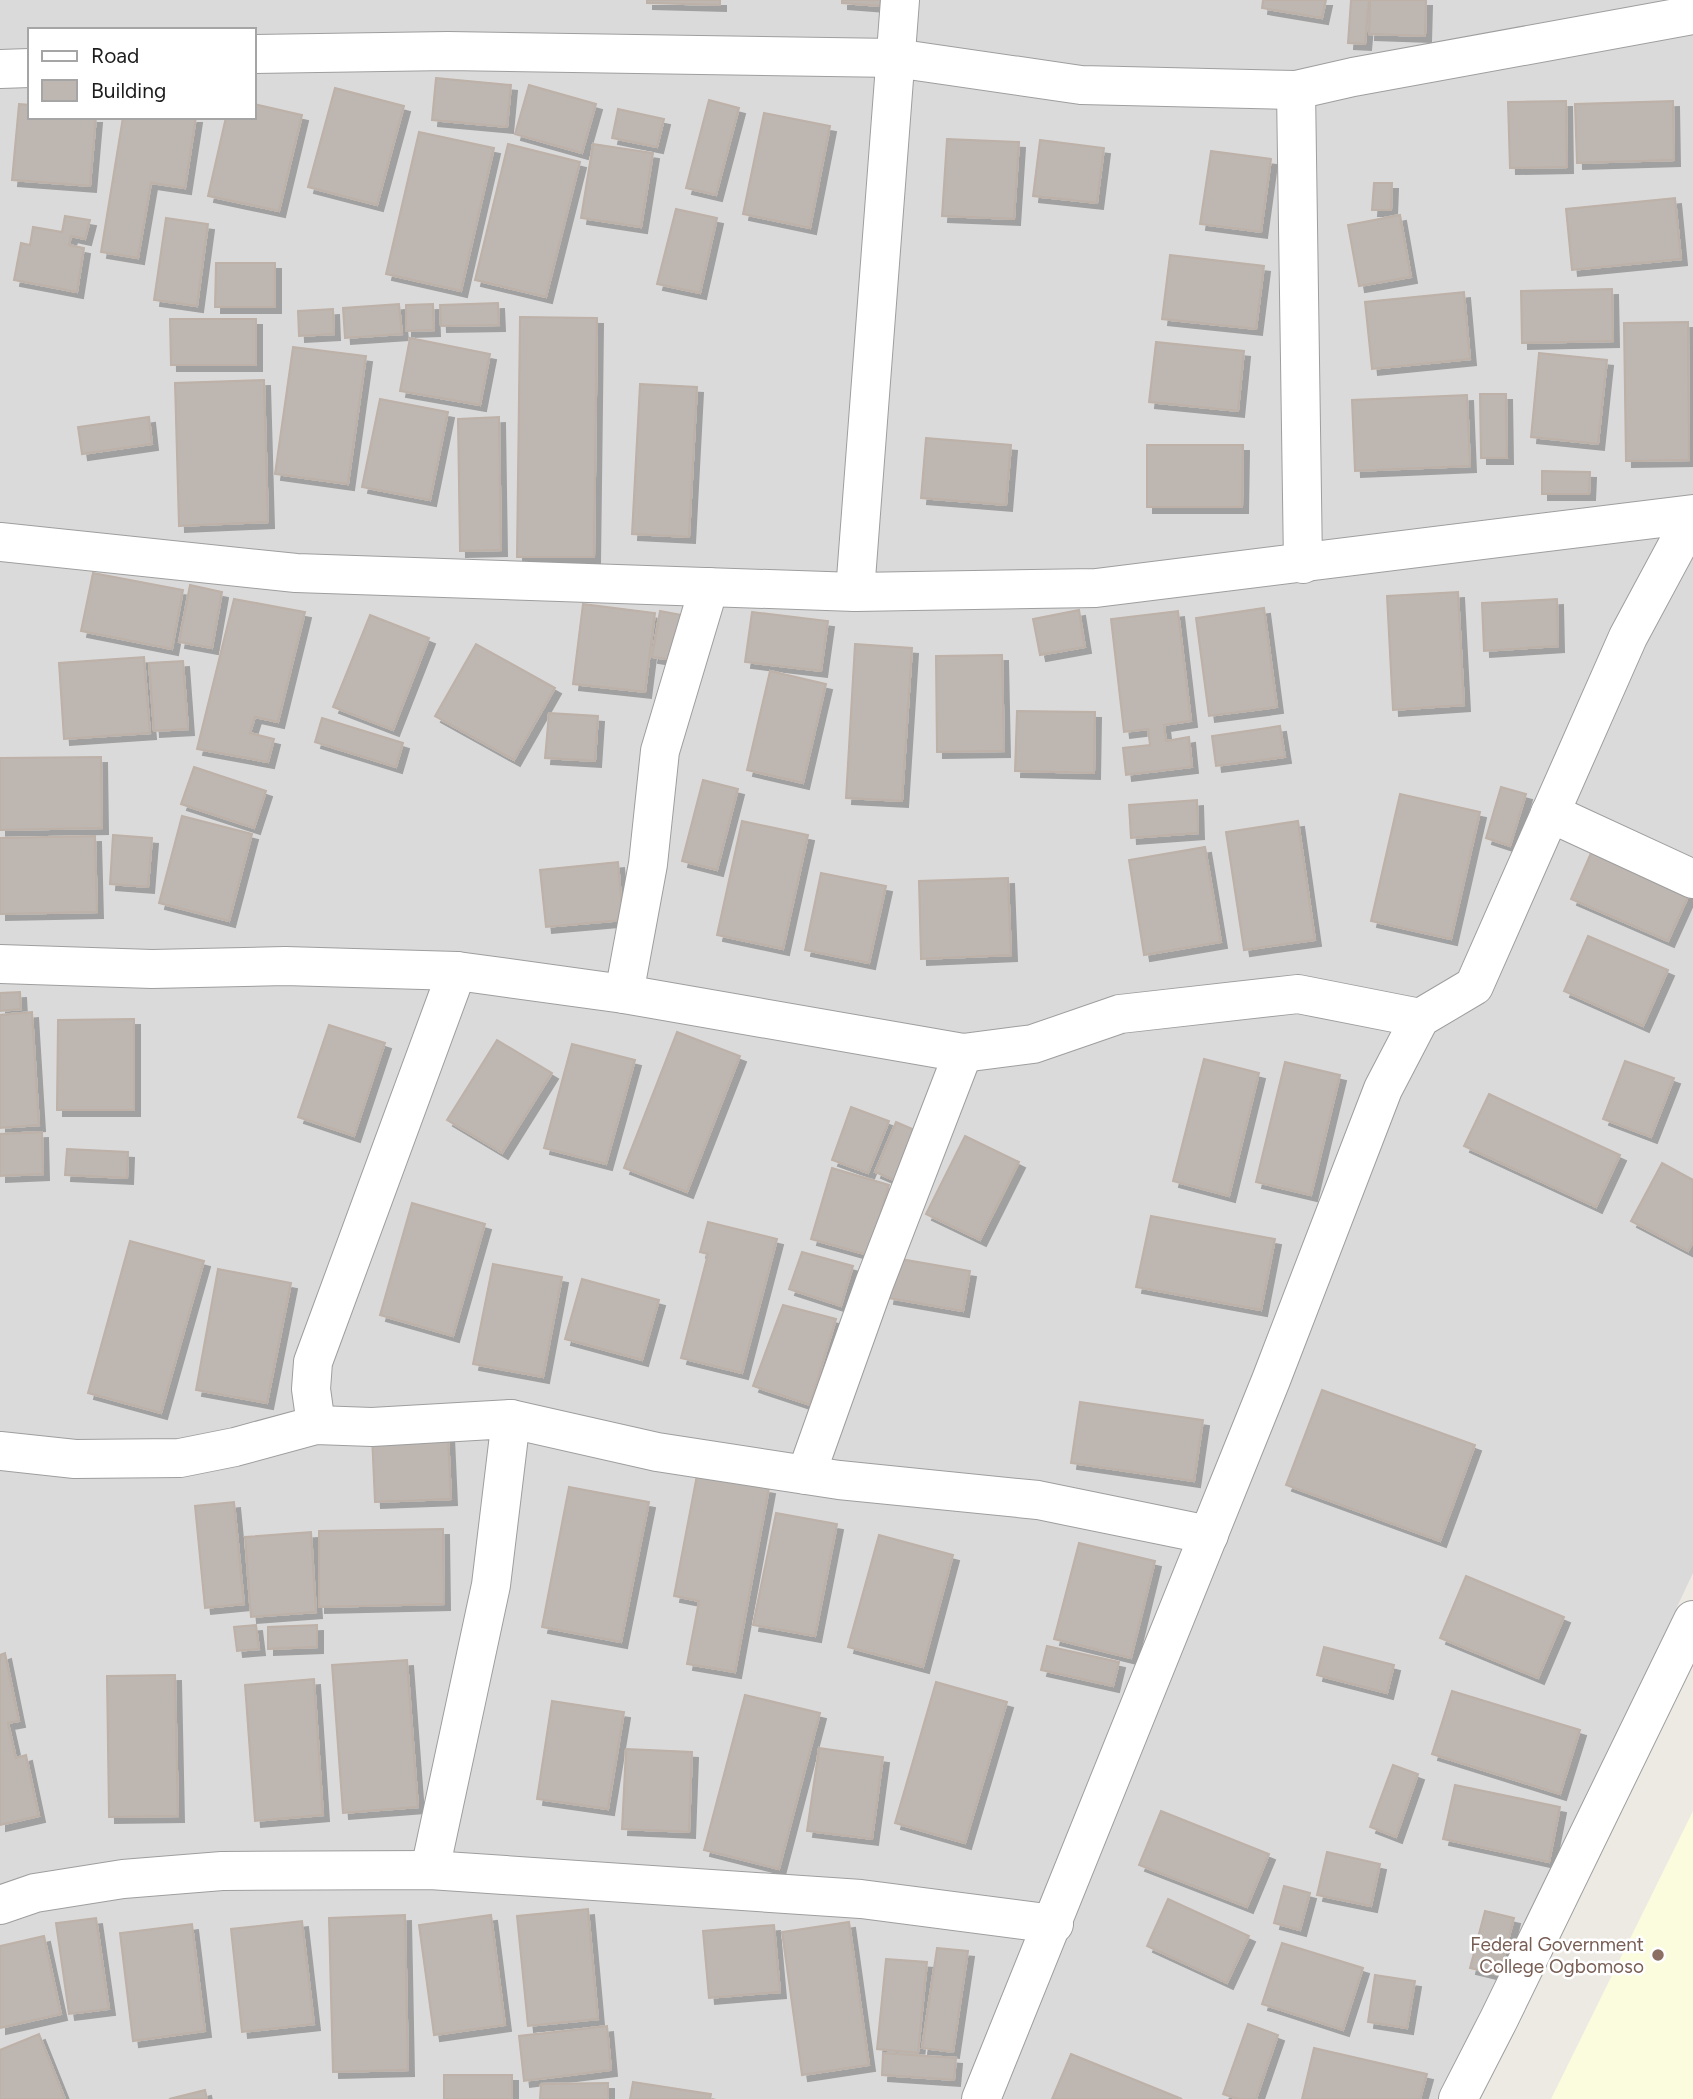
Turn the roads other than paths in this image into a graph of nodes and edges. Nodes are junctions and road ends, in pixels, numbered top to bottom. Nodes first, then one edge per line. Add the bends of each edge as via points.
1 (900, 0) edge
2 (1693, 15) edge
3 (256, 54) edge
4 (895, 58) junction
5 (28, 68) edge
6 (0, 69) edge
7 (1296, 90) junction
8 (1693, 515) edge
9 (0, 542) edge
10 (1303, 564) junction
11 (709, 587) junction
12 (855, 592) junction
13 (1550, 813) junction
14 (1693, 878) edge
15 (0, 964) edge
16 (457, 971) junction
17 (624, 994) junction
18 (1420, 1018) junction
19 (963, 1053) junction
20 (511, 1419) junction
21 (316, 1425) junction
22 (0, 1451) edge
23 (806, 1475) junction
24 (1209, 1535) junction
25 (1693, 1620) edge
26 (429, 1870) junction
27 (0, 1905) edge
28 (1054, 1924) junction
29 (981, 2099) edge
30 (1458, 2099) edge

1 - 4 street
2 - 7 street
3 - 4 street via 448,51
4 - 7 street via 1081,85
4 - 12 street
5 - 6 street
7 - 10 street
8 - 10 street
8 - 13 street via 1628,637
9 - 11 street via 296,573
10 - 12 street via 1096,588
11 - 12 street
11 - 17 street via 660,751 648,864
13 - 14 street
13 - 18 street via 1474,986
15 - 16 street
16 - 17 street
16 - 21 street via 313,1362
17 - 19 street
18 - 19 street via 1298,993 1120,1014 1033,1044
18 - 24 street via 1383,1089
19 - 23 street
20 - 21 street via 372,1427
20 - 23 street via 657,1451
20 - 26 street via 491,1585
21 - 22 street via 180,1458 75,1459
23 - 24 street via 1038,1500
24 - 28 street
25 - 30 street
26 - 27 street via 222,1871 135,1878 35,1893
26 - 28 street via 861,1899
28 - 29 street

